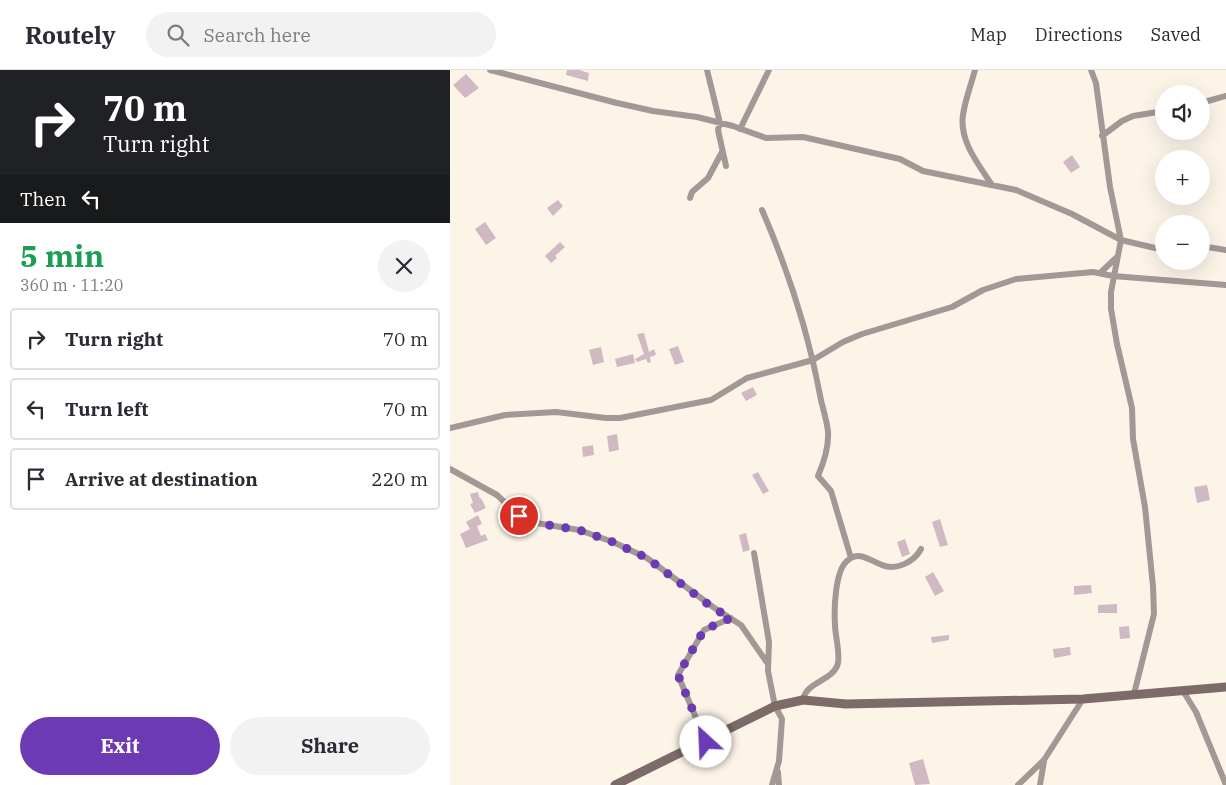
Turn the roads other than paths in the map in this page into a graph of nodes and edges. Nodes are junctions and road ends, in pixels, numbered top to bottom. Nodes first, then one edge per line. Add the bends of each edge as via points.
1 (490, 70) edge
2 (707, 70) edge
3 (769, 70) edge
4 (975, 70) edge
5 (1091, 70) edge
6 (1226, 96) edge
7 (1210, 100) edge
8 (1155, 112) edge
9 (720, 123) junction
10 (740, 129) junction
11 (1102, 136) junction
12 (722, 152) junction
13 (726, 166) dead end
14 (992, 185) junction
15 (690, 198) dead end
16 (762, 210) dead end
17 (1121, 240) junction
18 (1210, 247) edge
19 (1155, 248) edge
20 (1226, 250) edge
21 (1118, 256) junction
22 (1100, 273) junction
23 (1114, 276) junction
24 (1226, 285) edge
25 (813, 360) junction
26 (450, 428) edge
27 (450, 469) edge
28 (921, 549) dead end
29 (754, 554) dead end
30 (851, 558) junction
31 (731, 618) junction
32 (768, 664) junction
33 (1226, 687) edge
34 (1183, 691) junction
35 (1134, 694) junction
36 (1083, 699) junction
37 (802, 700) junction
38 (775, 706) junction
39 (706, 742) junction
40 (1044, 760) junction
41 (777, 769) junction
42 (615, 785) edge
43 (772, 785) edge
44 (779, 785) edge
45 (1018, 785) edge
46 (1040, 785) edge
47 (1226, 785) edge

1 - 9 street via 617,103
2 - 9 street
3 - 10 street
4 - 14 street via 963,116 964,135
5 - 11 street via 1096,83
6 - 7 street
8 - 11 street via 1133,116
9 - 10 street
9 - 12 street
10 - 14 street via 766,138 803,137 857,148 900,159 923,171
11 - 17 street
12 - 13 street
12 - 15 street via 708,178
14 - 17 street via 1016,190
16 - 25 street via 790,280
17 - 19 street
17 - 21 street
18 - 20 street
21 - 22 street
21 - 23 street
22 - 23 street
22 - 25 street via 1074,272 1001,283 952,307 862,334
23 - 24 street
23 - 35 street via 1110,292 1111,309 1132,408 1133,439 1154,586 1154,614
25 - 26 street via 747,378 711,400 620,418 556,412 505,415
25 - 30 street via 828,432 826,457 818,476 831,491
27 - 31 street via 497,495 530,522 579,530 647,558
28 - 30 street via 911,561 890,567 862,555
29 - 32 street via 769,642
30 - 37 street via 840,573 837,589 836,669 808,689
31 - 32 street via 741,625
31 - 39 street via 704,630 678,675
32 - 38 street
33 - 34 main road
34 - 35 main road
34 - 47 street via 1196,712
35 - 36 main road
36 - 37 main road via 846,704
36 - 40 street
37 - 38 main road
38 - 39 main road
38 - 41 street via 782,719
39 - 42 main road
40 - 45 street
40 - 46 street
41 - 43 street
41 - 44 street

